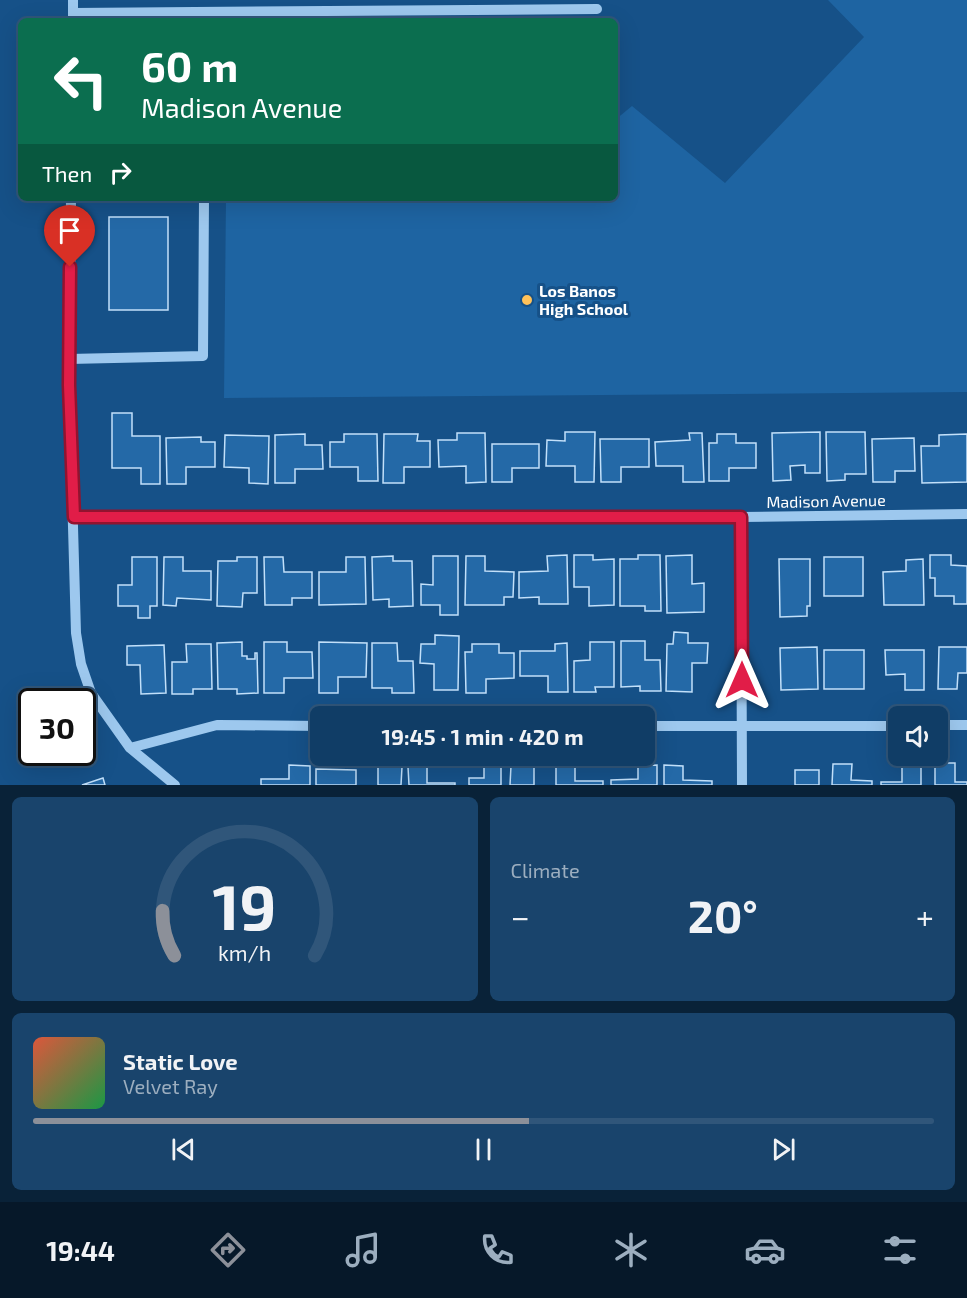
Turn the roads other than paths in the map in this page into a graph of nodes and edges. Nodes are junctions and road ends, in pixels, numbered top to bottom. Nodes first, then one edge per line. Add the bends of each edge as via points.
1 (73, 0) edge
2 (597, 9) dead end
3 (73, 17) edge
4 (205, 17) edge
5 (71, 201) edge
6 (204, 201) edge
7 (69, 359) junction
8 (967, 514) edge
9 (74, 517) junction
10 (741, 517) junction
11 (948, 725) edge
12 (967, 725) edge
13 (310, 726) edge
14 (655, 726) edge
15 (888, 726) edge
16 (742, 727) junction
17 (130, 748) junction
18 (175, 785) edge
19 (742, 785) edge

1 - 3 street
2 - 4 street
3 - 4 street
5 - 7 street
6 - 7 street via 203,356
7 - 9 street
8 - 10 street, Madison Avenue
9 - 10 street, Madison Avenue
9 - 17 street via 76,633 81,664 91,693
10 - 16 street
11 - 12 street
13 - 17 street via 217,725
14 - 16 street
15 - 16 street
16 - 19 street
17 - 18 street

